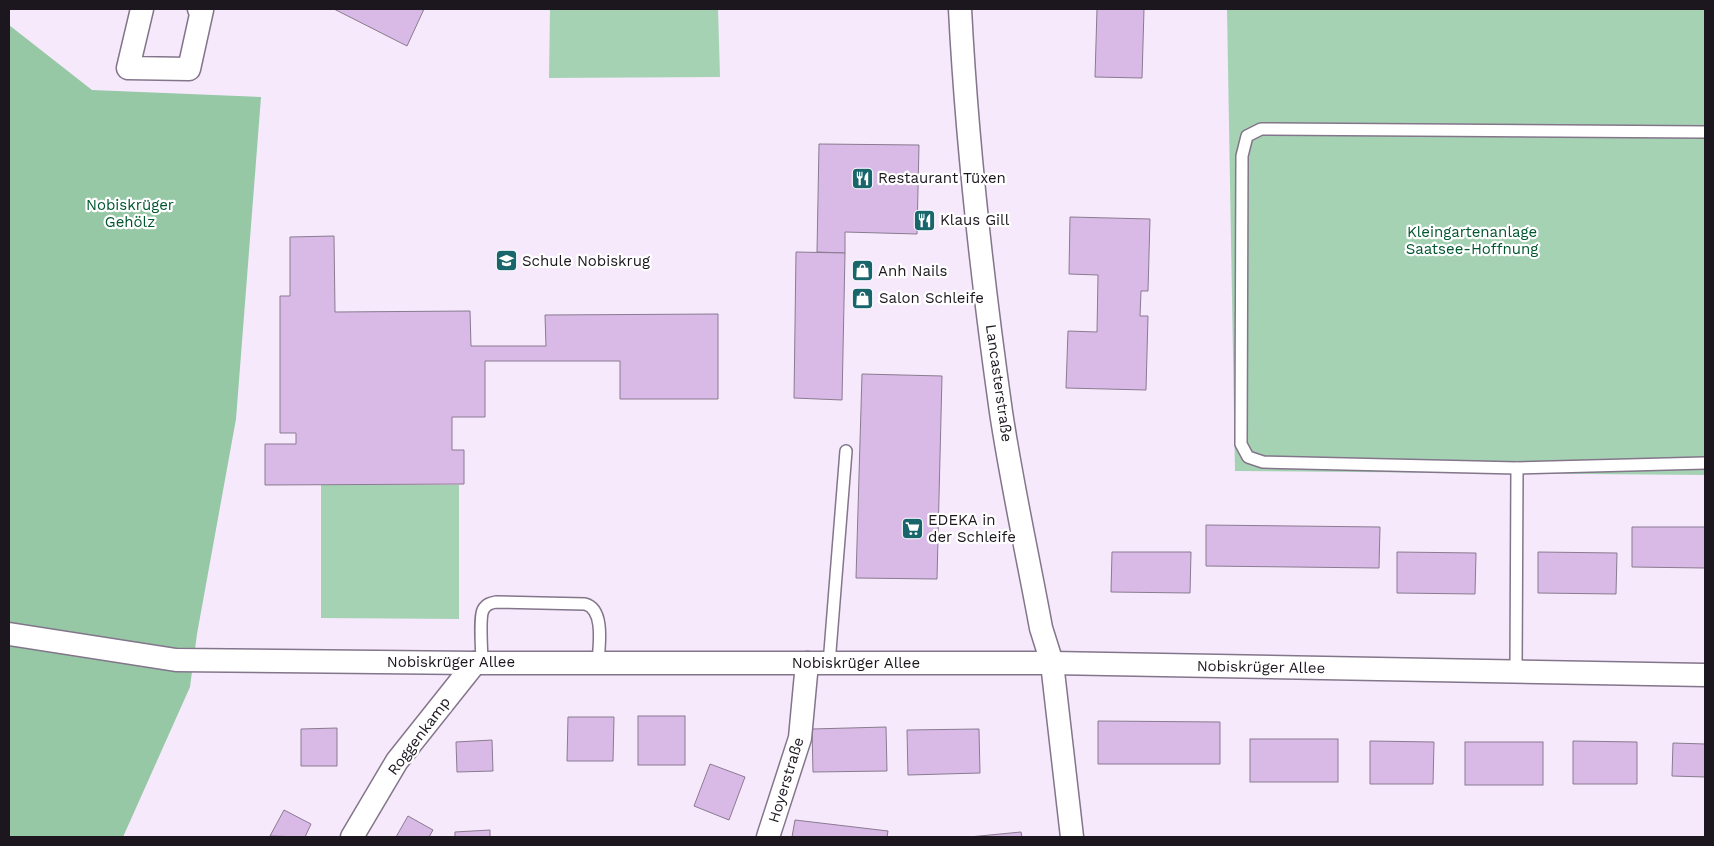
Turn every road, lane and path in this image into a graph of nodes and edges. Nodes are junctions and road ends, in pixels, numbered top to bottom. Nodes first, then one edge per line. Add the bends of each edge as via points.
1 (142, 9) edge
2 (199, 9) edge
3 (960, 9) edge
4 (1705, 132) edge
5 (846, 451) dead end
6 (1705, 463) edge
7 (1517, 468) junction
8 (9, 634) edge
9 (598, 662) junction
10 (478, 663) junction
11 (1052, 663) junction
12 (818, 664) junction
13 (1516, 672) junction
14 (1705, 675) edge
15 (352, 837) edge
16 (768, 837) edge
17 (1072, 837) edge

1 - 2 street via 128,68 189,69 202,10
3 - 11 street, Lancasterstraße via 964,98 978,236 1002,414 1041,628
4 - 7 lane via 1261,129 1246,136 1242,156 1241,444 1248,457 1263,462
5 - 12 lane
6 - 7 lane
7 - 13 lane
8 - 10 street, Nobiskrüger Allee via 176,660
9 - 10 street, Nobiskrüger Allee
9 - 10 lane via 599,623 591,605 496,602 486,606 481,615
9 - 12 street, Nobiskrüger Allee
10 - 15 street, Roggenkamp via 398,761
11 - 12 street, Nobiskrüger Allee
11 - 13 street, Nobiskrüger Allee
11 - 17 street, Lancasterstraße
12 - 16 street, Hoyerstraße via 800,738
13 - 14 street, Nobiskrüger Allee

